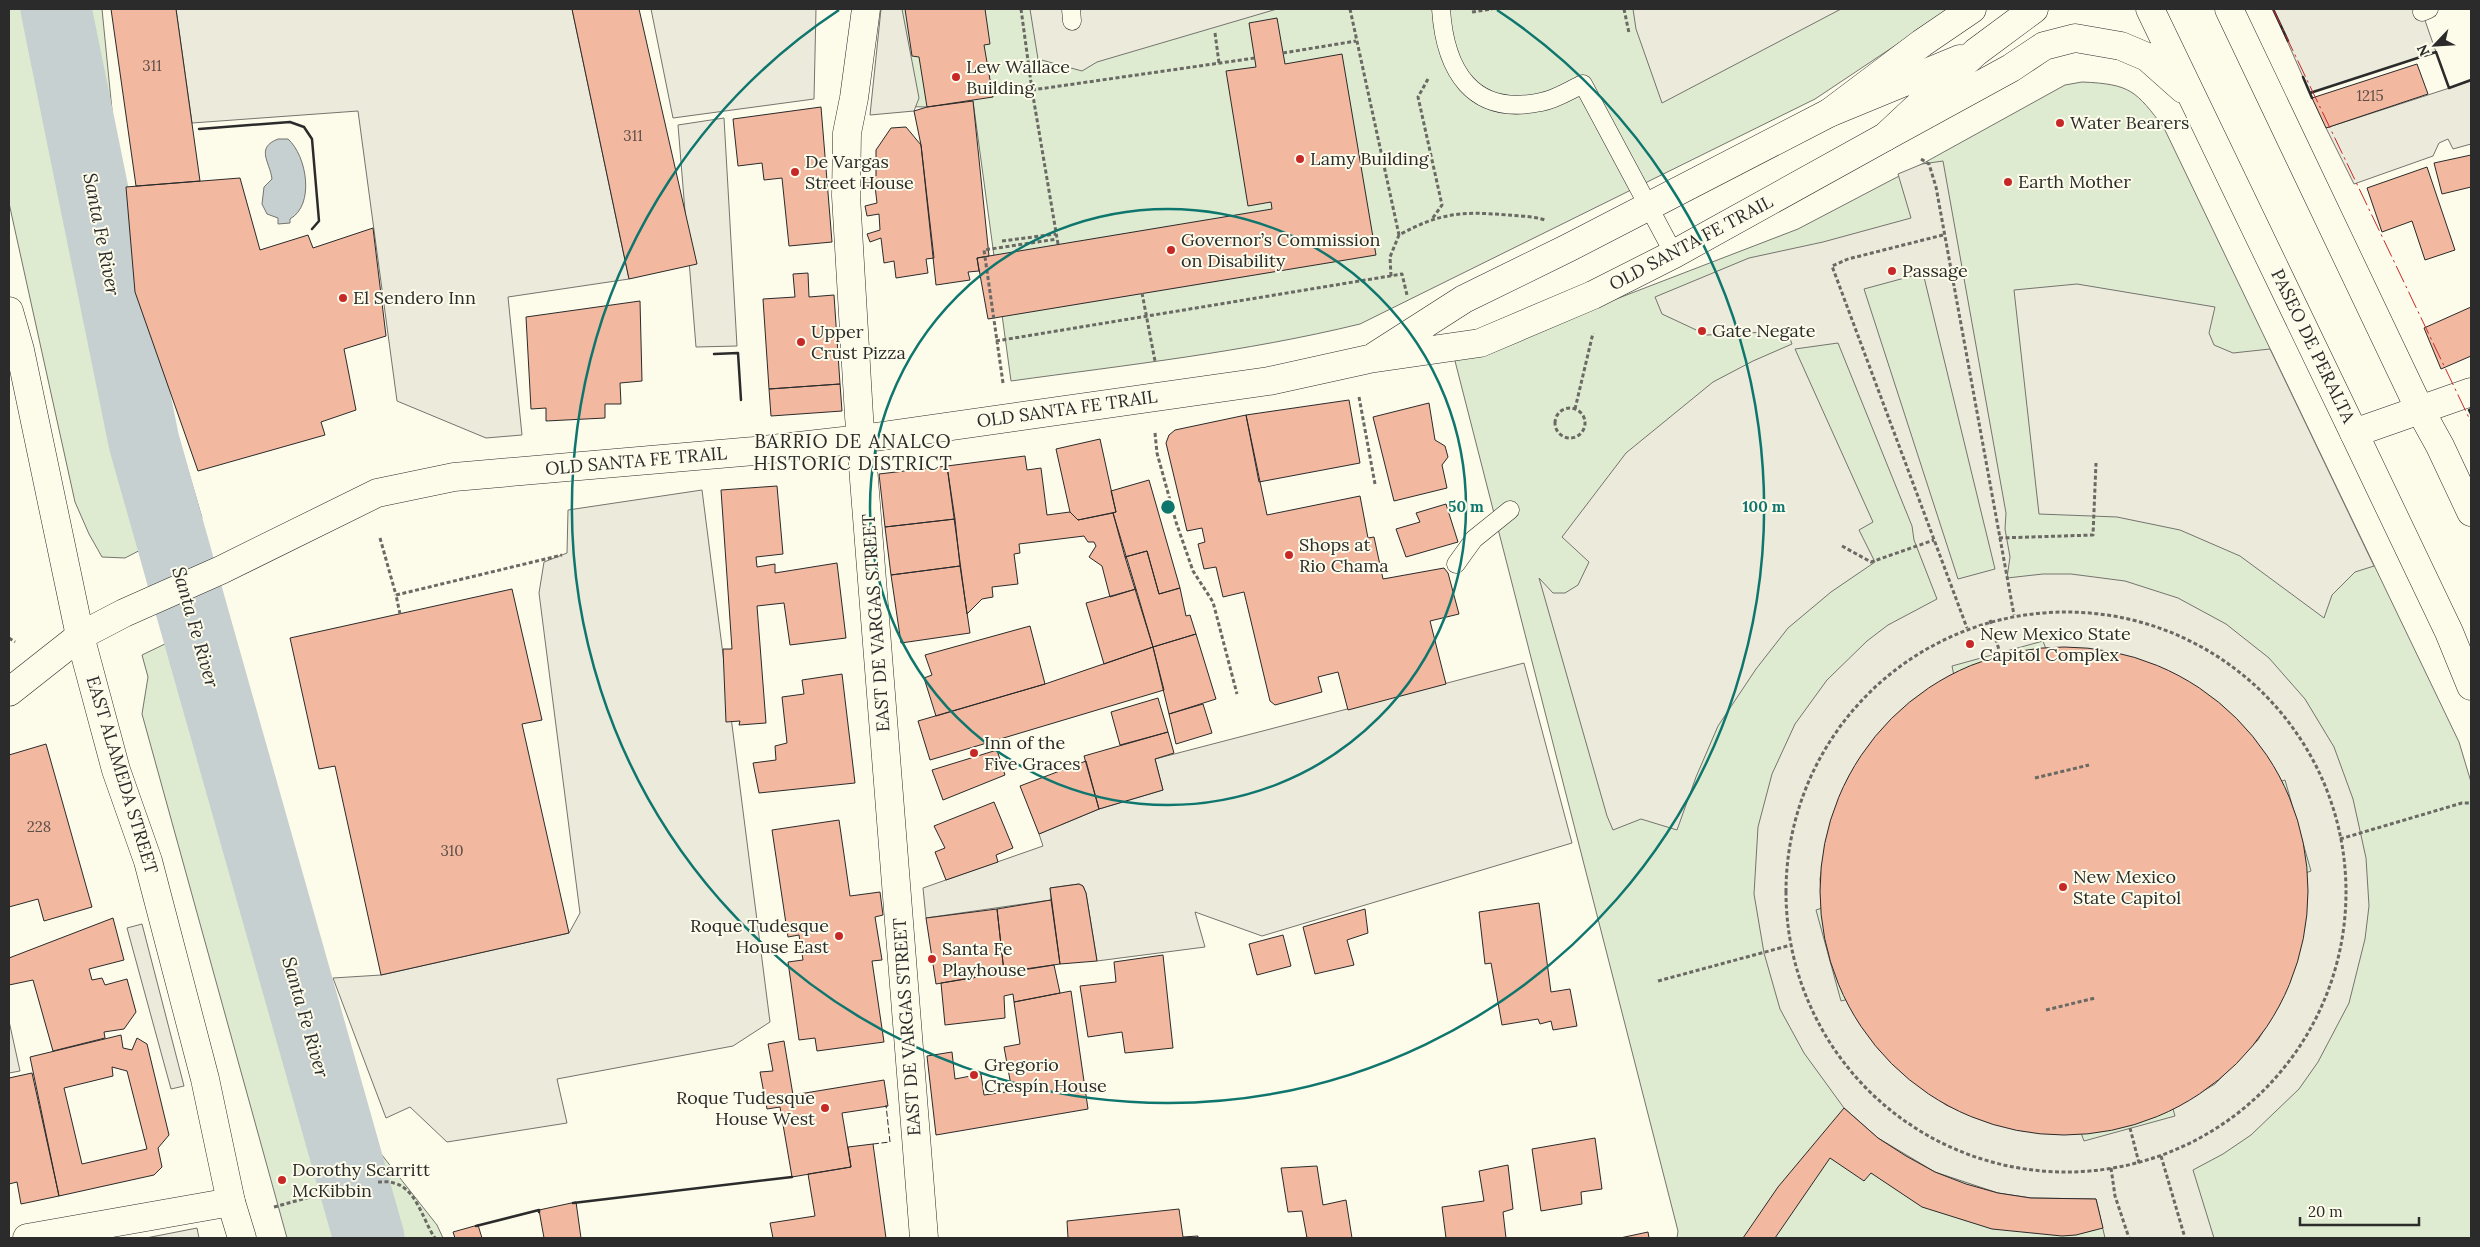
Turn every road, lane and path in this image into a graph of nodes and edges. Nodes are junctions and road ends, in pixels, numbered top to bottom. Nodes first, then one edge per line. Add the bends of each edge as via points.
1 (866, 9) edge
2 (1022, 9) edge
3 (1350, 9) edge
4 (1441, 9) edge
5 (1492, 9) edge
6 (1624, 9) edge
7 (1972, 9) edge
8 (2034, 9) edge
9 (2150, 9) edge
10 (2229, 9) edge
11 (1472, 14) dead end
12 (1215, 33) dead end
13 (1629, 33) dead end
14 (1356, 41) junction
15 (1976, 52) junction
16 (1283, 53) dead end
17 (1255, 58) dead end
18 (1219, 63) junction
19 (1432, 72) dead end
20 (1032, 90) junction
21 (2193, 99) junction
22 (1829, 112) junction
23 (1885, 137) junction
24 (1920, 159) dead end
25 (1648, 206) junction
26 (1432, 219) junction
27 (1553, 223) dead end
28 (1056, 234) junction
29 (1399, 235) junction
30 (1943, 235) junction
31 (1057, 239) junction
32 (1002, 241) dead end
33 (1058, 244) dead end
34 (1674, 254) junction
35 (1391, 276) junction
36 (1404, 283) dead end
37 (1142, 293) dead end
38 (9, 311) edge
39 (1147, 316) junction
40 (1594, 332) dead end
41 (996, 341) junction
42 (1360, 361) junction
43 (1156, 367) dead end
44 (1004, 389) dead end
45 (2471, 392) edge
46 (1151, 397) junction
47 (2419, 408) junction
48 (1575, 409) junction
49 (2354, 433) junction
50 (861, 439) junction
51 (2096, 463) dead end
52 (1375, 484) dead end
53 (1510, 510) dead end
54 (2471, 512) edge
55 (380, 538) dead end
56 (1999, 538) junction
57 (1934, 540) junction
58 (1842, 546) dead end
59 (562, 554) dead end
60 (1456, 564) dead end
61 (396, 595) junction
62 (400, 614) dead end
63 (2014, 615) junction
64 (1990, 620) junction
65 (1967, 628) junction
66 (80, 636) junction
67 (2000, 653) dead end
68 (2468, 671) edge
69 (9, 692) edge
70 (1237, 694) dead end
71 (2089, 765) dead end
72 (2035, 778) dead end
73 (2471, 803) edge
74 (2340, 839) junction
75 (1791, 945) junction
76 (1658, 981) dead end
77 (2095, 998) dead end
78 (2046, 1010) dead end
79 (2130, 1128) dead end
80 (2161, 1156) junction
81 (2139, 1163) junction
82 (2111, 1168) junction
83 (378, 1182) dead end
84 (321, 1194) dead end
85 (231, 1202) junction
86 (274, 1208) dead end
87 (27, 1238) edge
88 (242, 1238) edge
89 (435, 1238) edge
90 (924, 1238) edge
91 (2129, 1238) edge
92 (2185, 1238) edge

1 - 50 street, EAST DE VARGAS STREET via 847,133 846,196
2 - 20 path
3 - 14 path
4 - 25 lane via 1453,65 1463,82 1478,95 1500,103 1542,102 1584,84
5 - 11 path
6 - 13 path
7 - 22 street
8 - 15 street, OLD SANTA FE TRAIL
9 - 21 street, PASEO DE PERALTA
10 - 47 street
12 - 18 path
14 - 16 path
14 - 29 path
15 - 22 street, OLD SANTA FE TRAIL
15 - 23 street, OLD SANTA FE TRAIL
17 - 18 path
18 - 20 path
19 - 26 path via 1418,97 1442,206
20 - 28 path
21 - 23 street via 2147,57 2121,46 2075,38 2044,46 2012,68
21 - 49 street, PASEO DE PERALTA
22 - 25 street, OLD SANTA FE TRAIL
23 - 34 street, OLD SANTA FE TRAIL
24 - 30 path via 1929,164 1936,186
25 - 34 lane
25 - 42 street, OLD SANTA FE TRAIL via 1464,299
26 - 27 path via 1463,213 1538,218
26 - 29 path
28 - 31 path
28 - 32 path
29 - 35 path via 1390,257
30 - 56 path
30 - 57 path via 1832,266
31 - 33 path
31 - 41 path via 984,250
34 - 42 street, OLD SANTA FE TRAIL via 1593,294 1480,343
35 - 36 path via 1402,274
35 - 39 path
37 - 39 path
38 - 66 street, EAST ALAMEDA STREET
39 - 41 path
39 - 43 path
40 - 48 path
41 - 44 path
42 - 46 street, OLD SANTA FE TRAIL via 1269,381
42 - 52 path
45 - 47 street
46 - 50 street, OLD SANTA FE TRAIL
46 - 70 path via 1157,453 1176,522 1193,571 1212,602
47 - 49 street
47 - 54 street
48 - 48 path via 1565,410 1557,416 1557,431 1565,437 1574,438 1584,428 1582,415
49 - 68 street, PASEO DE PERALTA
50 - 66 street, OLD SANTA FE TRAIL via 454,477 377,493 221,570 124,612
50 - 90 street, EAST DE VARGAS STREET
51 - 56 path via 2093,535
53 - 60 lane via 1474,539
55 - 61 path
56 - 63 path
57 - 58 path via 1871,562
57 - 65 path
59 - 61 path
61 - 62 path
63 - 64 path
63 - 74 path via 2057,611 2110,614 2152,624 2198,644 2252,683 2289,722 2326,788
64 - 65 path
64 - 67 path
65 - 75 path via 1926,647 1897,666 1846,716 1824,749 1802,797 1790,840 1786,915
66 - 69 street, OLD SANTA FE TRAIL
66 - 85 street, EAST ALAMEDA STREET via 116,770 148,861 205,1079
71 - 72 path
73 - 74 path
74 - 80 path via 2346,911 2340,952 2328,991 2312,1026 2288,1065 2234,1117 2197,1140
75 - 76 path
75 - 82 path via 1806,998 1824,1033 1858,1076 1895,1114 1939,1142 1973,1157 2015,1168 2053,1173
77 - 78 path
79 - 81 path
80 - 81 path
80 - 92 path
81 - 82 path
82 - 91 path via 2115,1196
83 - 89 path via 394,1183 406,1191 419,1206
84 - 86 path
85 - 87 street
85 - 88 street, EAST ALAMEDA STREET

